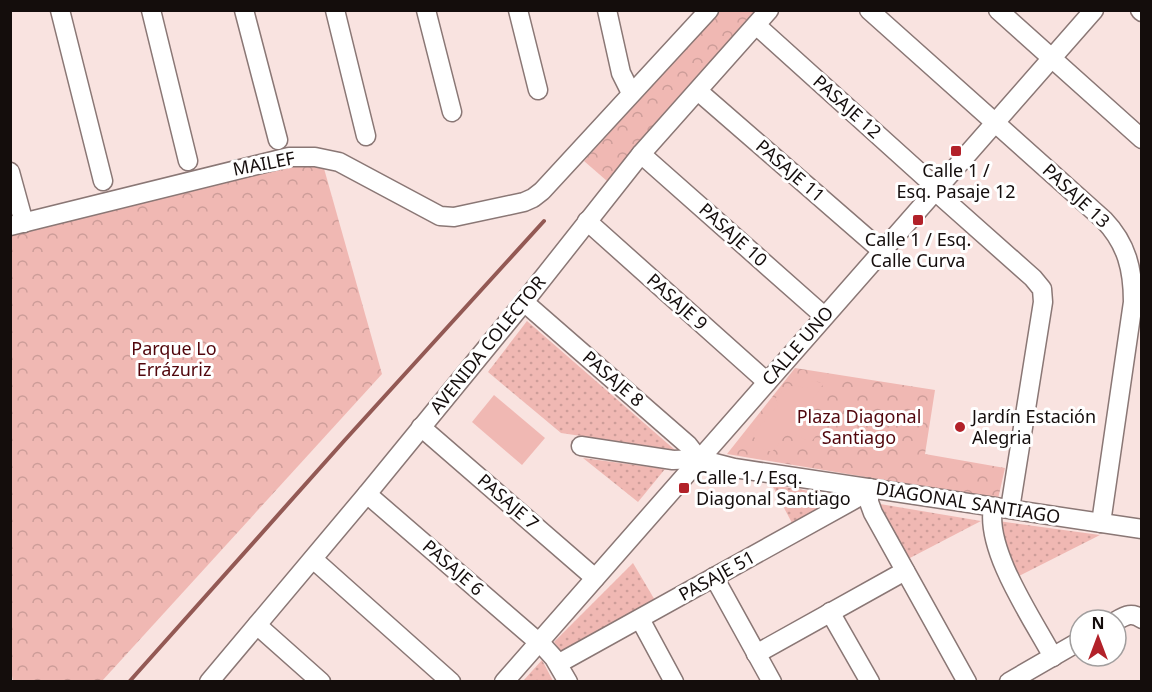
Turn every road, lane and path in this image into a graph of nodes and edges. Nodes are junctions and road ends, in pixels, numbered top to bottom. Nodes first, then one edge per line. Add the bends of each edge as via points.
1 (60, 10) edge
2 (151, 10) edge
3 (244, 10) edge
4 (335, 10) edge
5 (426, 10) edge
6 (518, 10) edge
7 (607, 10) edge
8 (769, 10) edge
9 (869, 10) edge
10 (998, 10) edge
11 (1094, 10) edge
12 (705, 12) edge
13 (756, 25) junction
14 (1052, 58) junction
15 (538, 90) dead end
16 (698, 91) junction
17 (631, 93) junction
18 (452, 112) dead end
19 (995, 123) junction
20 (366, 136) dead end
21 (1142, 139) edge
22 (278, 140) dead end
23 (641, 154) junction
24 (188, 161) dead end
25 (10, 172) edge
26 (103, 181) dead end
27 (935, 191) junction
28 (588, 221) junction
29 (17, 224) edge
30 (882, 251) junction
31 (524, 302) junction
32 (824, 316) junction
33 (766, 382) junction
34 (421, 427) junction
35 (581, 446) dead end
36 (699, 459) junction
37 (869, 488) junction
38 (367, 494) junction
39 (1002, 508) junction
40 (1101, 523) junction
41 (1142, 530) edge
42 (313, 559) junction
43 (905, 571) junction
44 (714, 577) junction
45 (595, 578) junction
46 (831, 612) junction
47 (1128, 615) edge
48 (640, 619) junction
49 (1142, 619) edge
50 (257, 625) junction
51 (538, 642) junction
52 (1068, 648) edge
53 (756, 654) junction
54 (1053, 657) junction
55 (563, 661) dead end
56 (209, 681) edge
57 (321, 681) edge
58 (451, 681) edge
59 (504, 681) edge
60 (568, 681) edge
61 (674, 681) edge
62 (772, 681) edge
63 (870, 681) edge
64 (967, 681) edge
65 (1009, 681) edge

1 - 26 street
2 - 24 street
3 - 22 street
4 - 20 street
5 - 18 street
6 - 15 street
7 - 17 street via 621,73
8 - 13 street, AVENIDA COLECTOR
9 - 19 street, PASAJE 13
10 - 14 street
11 - 14 street, CALLE UNO
12 - 17 street
13 - 16 street, AVENIDA COLECTOR
13 - 27 street, PASAJE 12 via 929,181
14 - 19 street, CALLE UNO
14 - 21 street
16 - 23 street, AVENIDA COLECTOR
16 - 30 street, PASAJE 11
17 - 29 street, MAILEF via 542,191 524,202 447,217 339,162 289,157
19 - 27 street, CALLE UNO
19 - 40 street, PASAJE 13 via 1104,219 1128,259 1133,283 1131,321
23 - 28 street, AVENIDA COLECTOR
23 - 32 street, PASAJE 10
25 - 29 street
27 - 30 street, CALLE UNO
27 - 39 street, PASAJE 12 via 1042,289
28 - 31 street, AVENIDA COLECTOR
28 - 33 street, PASAJE 9
30 - 32 street, CALLE UNO
31 - 34 street, AVENIDA COLECTOR
31 - 36 street, PASAJE 8 via 688,445
32 - 33 street, CALLE UNO
33 - 36 street, CALLE UNO
34 - 38 street, AVENIDA COLECTOR
34 - 45 street, PASAJE 7
35 - 36 street, DIAGONAL SANTIAGO via 673,460
36 - 37 street, DIAGONAL SANTIAGO
36 - 45 street, CALLE UNO
37 - 39 street, DIAGONAL SANTIAGO
37 - 43 street via 873,513
37 - 44 street, PASAJE 51
38 - 42 street, AVENIDA COLECTOR
38 - 51 street, PASAJE 6
39 - 40 street, DIAGONAL SANTIAGO
39 - 54 street via 992,522 999,554
40 - 41 street, DIAGONAL SANTIAGO
42 - 50 street, AVENIDA COLECTOR
42 - 58 street
43 - 46 street
43 - 64 street
44 - 48 street, PASAJE 51
44 - 53 street
45 - 51 street, CALLE UNO
46 - 53 street
46 - 63 street
47 - 49 street
48 - 55 street, PASAJE 51
48 - 61 street
50 - 56 street, AVENIDA COLECTOR
50 - 57 street
51 - 59 street, CALLE UNO
51 - 60 street, PASAJE 6
52 - 54 street
53 - 62 street
54 - 65 street

